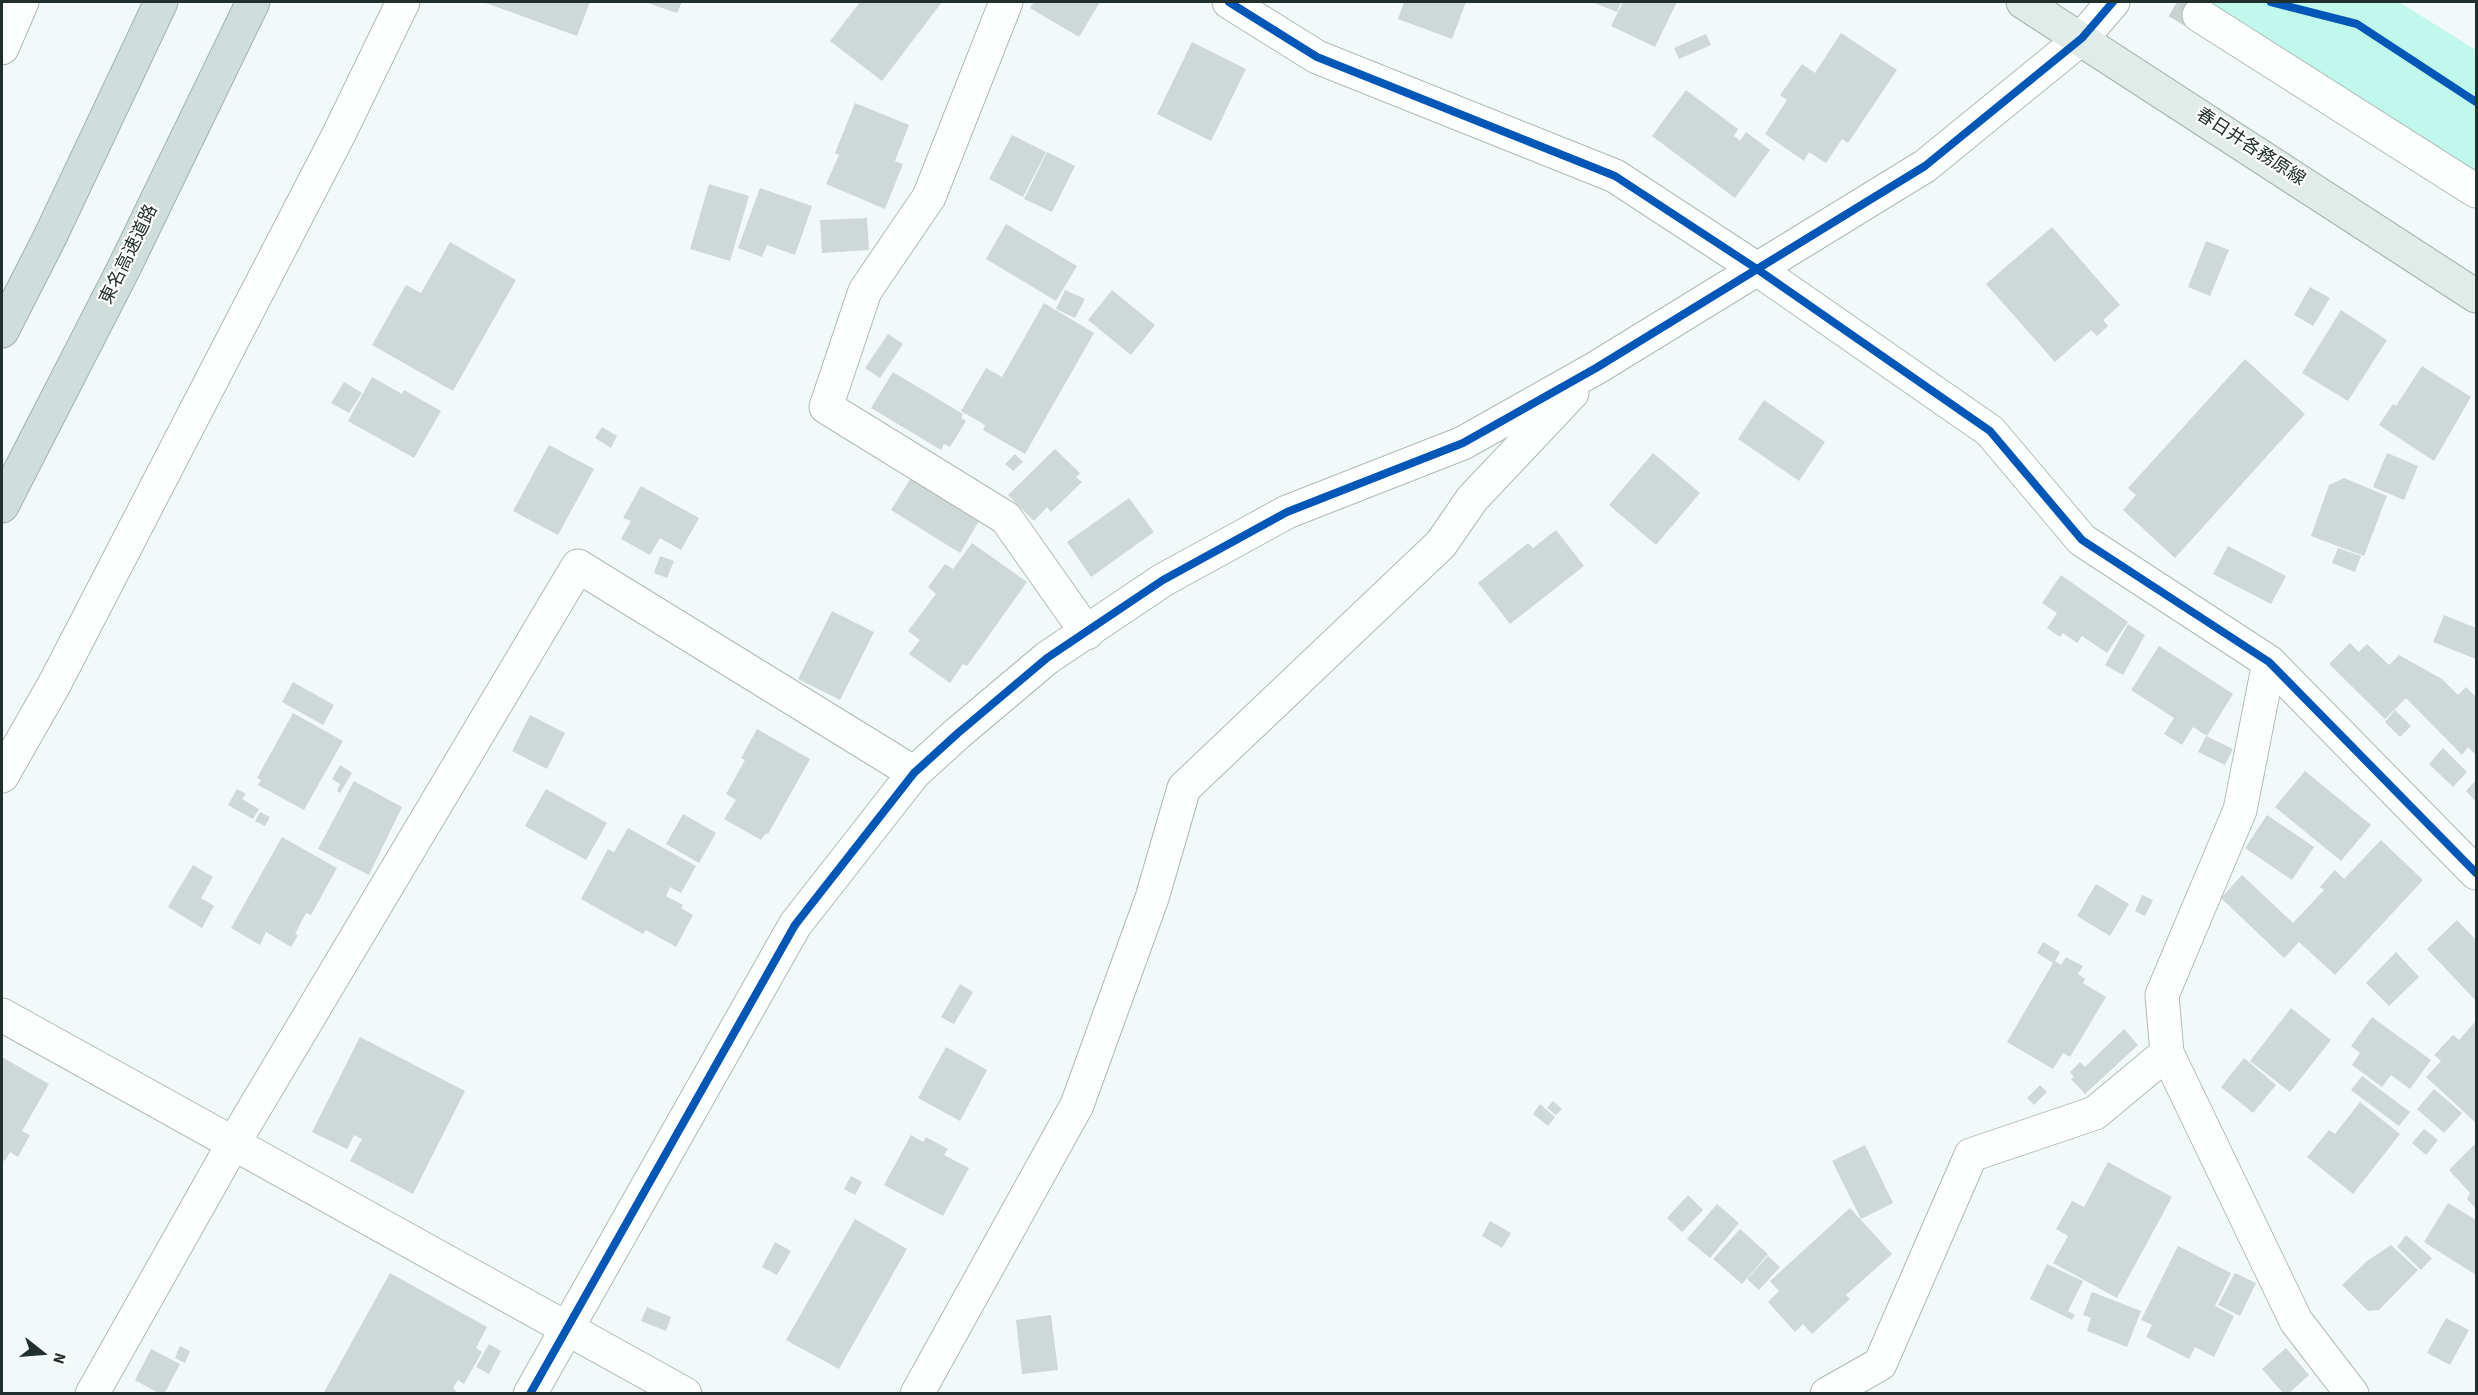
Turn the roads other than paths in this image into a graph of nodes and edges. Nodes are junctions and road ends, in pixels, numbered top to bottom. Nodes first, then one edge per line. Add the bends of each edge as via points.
1 (22, 2) edge
2 (161, 2) edge
3 (253, 2) edge
4 (403, 2) edge
5 (1006, 2) edge
6 (1229, 2) edge
7 (2023, 2) edge
8 (2113, 2) edge
9 (2199, 15) tunnel mouth
10 (2082, 38) junction
11 (2, 48) edge
12 (2476, 191) edge
13 (1757, 269) junction
14 (2476, 296) edge
15 (2, 331) edge
16 (1596, 368) junction
17 (2, 506) edge
18 (1087, 633) junction
19 (2269, 662) junction
20 (914, 773) junction
21 (2, 776) edge
22 (2476, 873) edge
23 (2, 1015) edge
24 (2167, 1053) junction
25 (232, 1144) junction
26 (568, 1330) junction
27 (92, 1394) edge
28 (530, 1394) edge
29 (686, 1394) edge
30 (917, 1394) edge
31 (1827, 1394) edge
32 (2352, 1394) edge

1 - 11 street
2 - 15 highway
3 - 17 highway, 東名高速道路 via 123,270
4 - 21 street via 339,134 66,662
5 - 18 street via 929,197 865,291 826,407 1006,518
6 - 13 street via 1317,57 1615,176
7 - 10 main road, 春日井各務原線
8 - 10 street
9 - 12 street
10 - 13 street via 1925,166
10 - 14 main road, 春日井各務原線
13 - 16 street
13 - 19 street via 1990,431 2082,540
16 - 18 street via 1463,443 1287,512 1164,580
16 - 30 street via 1472,499 1441,544 1184,788 1152,898 1077,1105
18 - 20 street via 1047,658
19 - 22 street
19 - 24 street via 2240,810 2162,995
20 - 25 street via 578,566
20 - 26 street via 795,925
23 - 25 street
24 - 31 street via 2095,1113 1971,1155 1880,1364
24 - 32 street via 2296,1321
25 - 26 street
25 - 27 street
26 - 28 street
26 - 29 street

